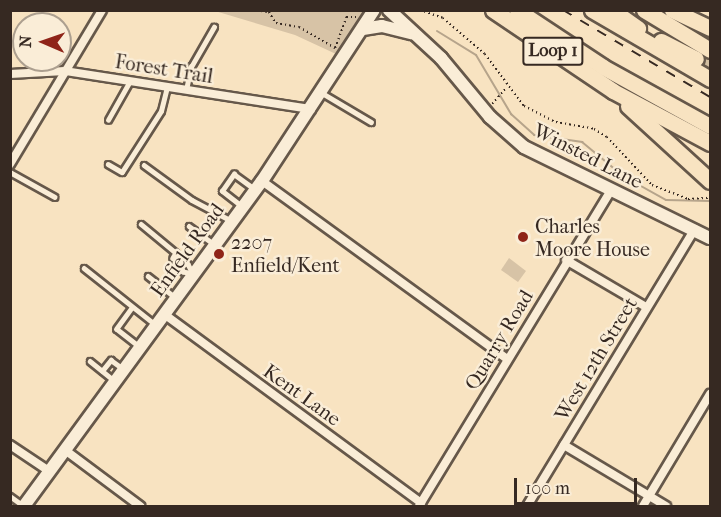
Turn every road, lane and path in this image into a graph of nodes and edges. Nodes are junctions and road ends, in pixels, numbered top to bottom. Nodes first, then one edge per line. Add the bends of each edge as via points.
1 (102, 10) edge
2 (252, 10) edge
3 (374, 10) edge
4 (389, 10) edge
5 (420, 10) edge
6 (493, 10) edge
7 (517, 10) edge
8 (532, 10) edge
9 (592, 10) edge
10 (612, 10) edge
11 (644, 10) edge
12 (672, 10) edge
13 (269, 11) edge
14 (357, 17) dead end
15 (214, 27) dead end
16 (711, 28) edge
17 (363, 29) junction
18 (415, 34) junction
19 (711, 50) tunnel mouth
20 (72, 59) edge
21 (696, 59) tunnel mouth
22 (47, 72) edge
23 (64, 72) edge
24 (72, 72) edge
25 (10, 74) edge
26 (711, 79) edge
27 (130, 81) junction
28 (508, 86) junction
29 (167, 87) junction
30 (186, 90) junction
31 (613, 91) junction
32 (322, 93) junction
33 (496, 99) dead end
34 (311, 110) junction
35 (711, 116) edge
36 (108, 120) dead end
37 (371, 122) dead end
38 (711, 126) edge
39 (711, 143) edge
40 (10, 164) edge
41 (108, 164) dead end
42 (144, 165) dead end
43 (10, 172) edge
44 (711, 180) edge
45 (259, 185) junction
46 (610, 192) junction
47 (55, 197) dead end
48 (710, 198) edge
49 (243, 207) junction
50 (233, 221) junction
51 (141, 224) dead end
52 (189, 226) dead end
53 (695, 229) junction
54 (711, 238) edge
55 (215, 245) junction
56 (566, 260) junction
57 (84, 268) dead end
58 (193, 274) junction
59 (148, 276) dead end
60 (176, 298) junction
61 (646, 307) junction
62 (132, 308) junction
63 (164, 314) junction
64 (156, 325) junction
65 (140, 347) junction
66 (507, 359) junction
67 (90, 361) dead end
68 (124, 369) junction
69 (102, 371) junction
70 (115, 381) junction
71 (711, 394) edge
72 (707, 409) edge
73 (10, 445) edge
74 (564, 445) junction
75 (65, 450) junction
76 (49, 471) junction
77 (10, 496) edge
78 (649, 496) junction
79 (420, 505) edge
80 (24, 506) edge
81 (140, 507) edge
82 (527, 507) edge
83 (643, 507) edge
84 (666, 507) edge

1 - 20 street
2 - 13 path
3 - 17 street, Enfield Road
4 - 18 street, Winsted Lane
5 - 28 path via 443,18 485,54
6 - 31 highway, Loop 1
7 - 38 highway via 612,73
8 - 35 highway via 645,81
9 - 26 highway
10 - 21 highway
11 - 19 highway
12 - 16 highway
13 - 14 path via 276,23 299,27 335,48 346,17
15 - 30 lane via 191,67
17 - 18 street via 382,26
17 - 32 street, Enfield Road
18 - 46 street, Winsted Lane via 441,58 506,134
22 - 25 street, Forest Trail
23 - 40 street
24 - 27 street, Forest Trail
27 - 29 street, Forest Trail
27 - 36 lane
28 - 33 path
28 - 48 path via 524,106 540,117 594,129 607,137 652,185 688,199
29 - 30 street, Forest Trail
29 - 41 lane via 161,111 122,172
30 - 34 street, Forest Trail
31 - 39 highway, Loop 1
31 - 44 highway
32 - 34 street, Enfield Road
32 - 37 lane
34 - 45 street, Enfield Road
42 - 50 lane via 192,200
43 - 47 lane
45 - 49 street, Enfield Road
45 - 49 lane via 234,174 222,191
45 - 66 street
46 - 53 street, Winsted Lane
46 - 56 street, Quarry Road
49 - 50 street, Enfield Road
50 - 55 street, Enfield Road
51 - 58 lane via 176,253 173,258 188,264
52 - 55 lane
53 - 54 street, Winsted Lane
53 - 61 street, West 12th Street
55 - 58 street, Enfield Road
56 - 61 street
56 - 66 street, Quarry Road
57 - 62 lane
58 - 60 street, Enfield Road
59 - 60 lane
60 - 63 street, Enfield Road
61 - 74 street, West 12th Street
62 - 64 lane
62 - 65 lane via 117,329
63 - 64 street, Enfield Road
63 - 79 street, Kent Lane
64 - 65 street, Enfield Road
65 - 68 street, Enfield Road
66 - 79 street, Quarry Road
67 - 69 lane
68 - 69 lane via 111,360
68 - 70 street, Enfield Road
69 - 70 lane
70 - 75 street, Enfield Road
71 - 72 street
72 - 78 street
73 - 76 street
74 - 78 street
74 - 82 street, West 12th Street
75 - 76 street, Enfield Road
75 - 81 street
76 - 80 street, Enfield Road
77 - 80 lane
78 - 83 street
78 - 84 street

